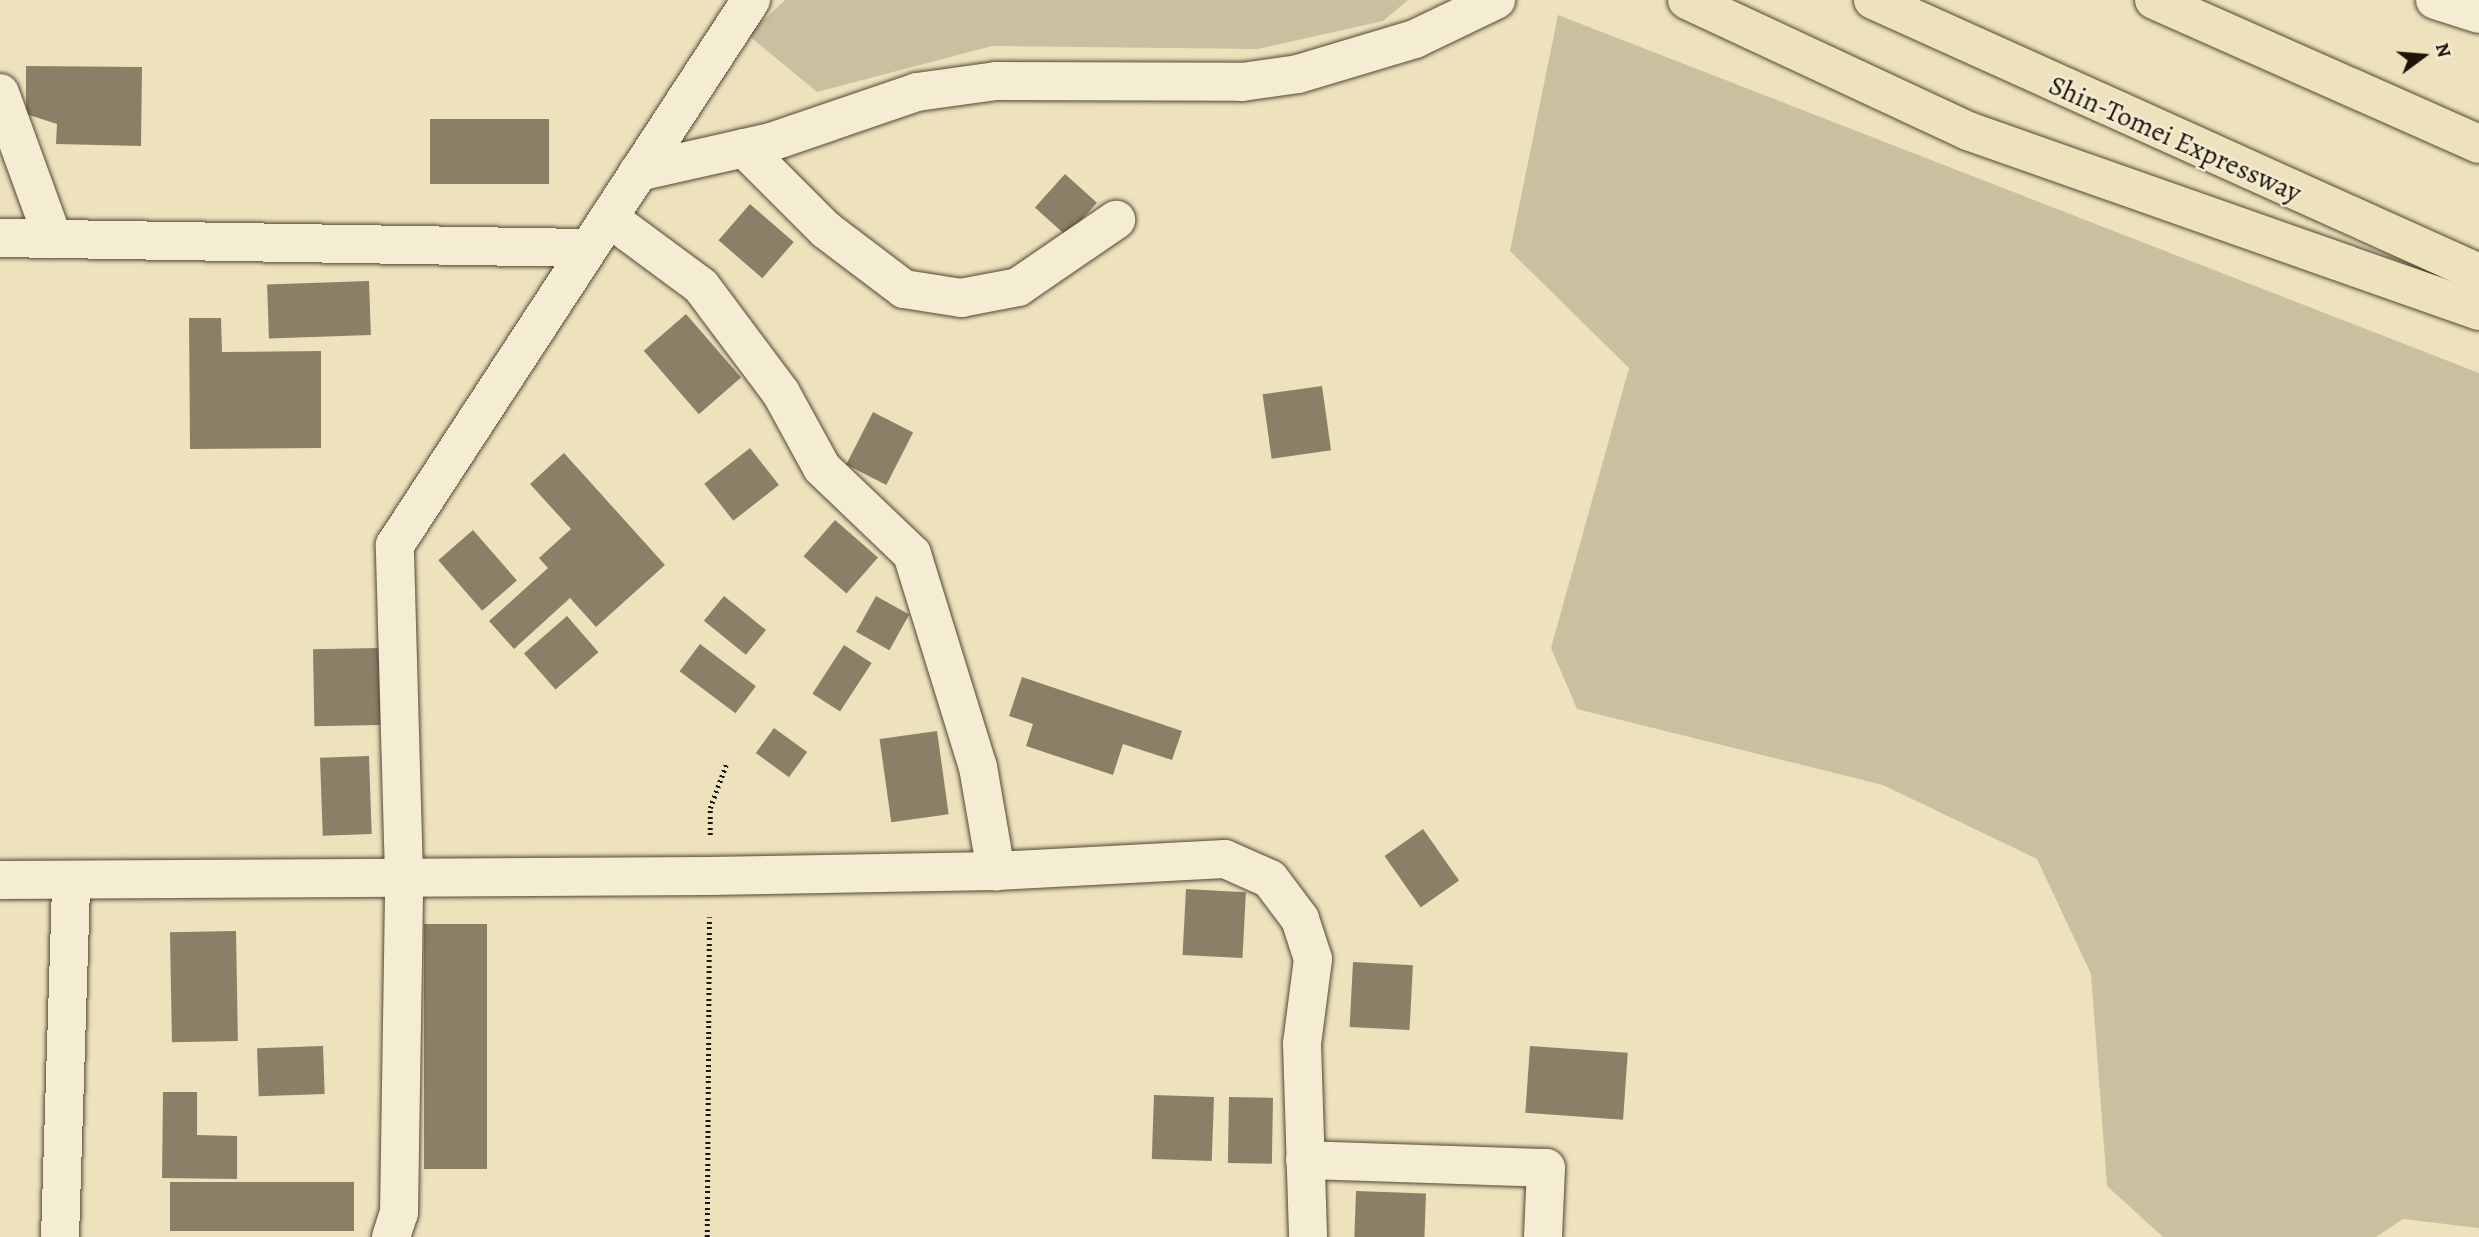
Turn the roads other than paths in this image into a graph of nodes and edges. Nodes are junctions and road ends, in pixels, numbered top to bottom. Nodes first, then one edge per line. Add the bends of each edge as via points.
1 (751, 0) edge
2 (1496, 0) edge
3 (1687, 0) edge
4 (1873, 0) edge
5 (2154, 0) edge
6 (2435, 0) edge
7 (2479, 14) edge
8 (0, 93) edge
9 (2479, 144) edge
10 (744, 148) junction
11 (638, 172) junction
12 (609, 218) junction
13 (1116, 220) dead end
14 (0, 239) edge
15 (53, 239) junction
16 (584, 248) junction
17 (2479, 272) edge
18 (2479, 311) edge
19 (996, 871) junction
20 (404, 876) junction
21 (0, 880) edge
22 (71, 881) junction
23 (1305, 1160) junction
24 (60, 1237) edge
25 (391, 1237) edge
26 (1308, 1237) edge
27 (1544, 1237) edge

1 - 11 street
2 - 10 street via 1415,39 1298,74 1242,82 996,81 917,92
3 - 18 highway via 1968,131
4 - 17 highway, Shin-Tomei Expressway
5 - 9 highway
6 - 7 street
8 - 15 street
10 - 11 street
10 - 13 street via 826,230 904,289 961,299 1018,287
11 - 12 street
12 - 16 street
12 - 19 street via 701,286 781,393 822,468 912,554 978,768
14 - 15 street
15 - 16 street
16 - 20 street via 395,545
19 - 20 street
19 - 23 street via 1225,859 1270,880 1300,919 1313,959 1302,1044
20 - 22 street
20 - 25 street via 399,1213
21 - 22 street
22 - 24 street
23 - 26 street
23 - 27 street via 1546,1168

